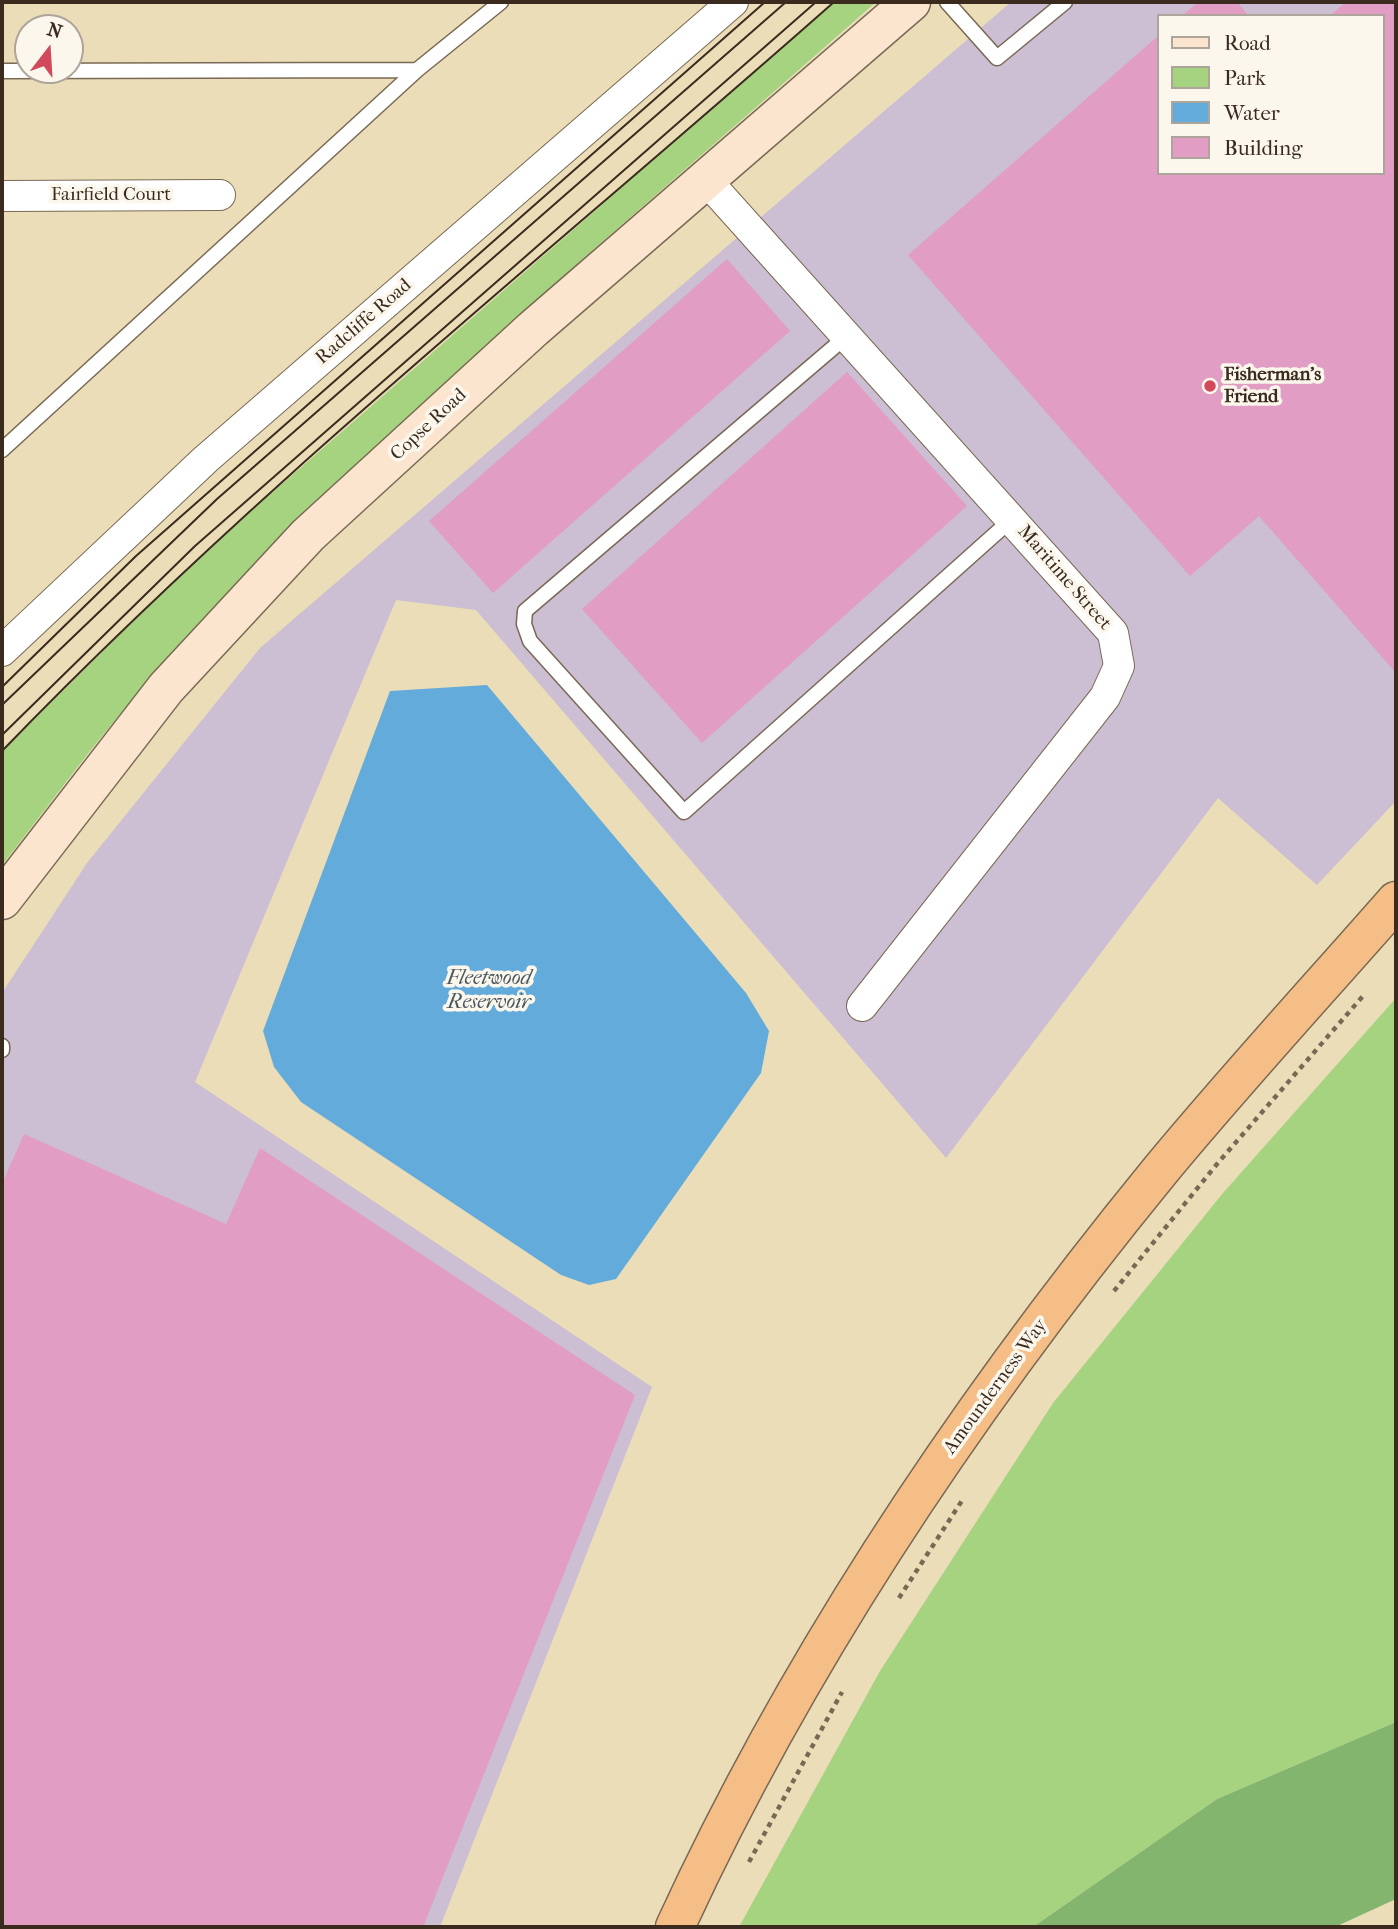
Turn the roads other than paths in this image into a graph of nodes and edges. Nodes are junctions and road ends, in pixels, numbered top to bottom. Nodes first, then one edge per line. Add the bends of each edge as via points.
1 (501, 2) edge
2 (732, 2) edge
3 (911, 2) edge
4 (947, 2) edge
5 (1065, 2) edge
6 (417, 70) junction
7 (2, 71) edge
8 (707, 181) junction
9 (2, 195) edge
10 (220, 195) dead end
11 (848, 335) junction
12 (2, 450) edge
13 (1012, 519) junction
14 (2, 651) edge
15 (2, 900) edge
16 (1396, 901) edge
17 (862, 1006) dead end
18 (676, 1927) edge

1 - 6 lane
2 - 14 street, Radcliffe Road via 206,459
3 - 8 street, Copse Road
4 - 5 lane via 997,58
6 - 7 lane
6 - 12 lane
8 - 11 street, Maritime Street
8 - 15 street, Copse Road via 533,329 308,535 166,688
9 - 10 street, Fairfield Court
11 - 13 street, Maritime Street
11 - 13 lane via 524,611 530,641 684,812
13 - 17 street, Maritime Street via 1113,633 1119,666 1105,697
16 - 18 highway, Amounderness Way via 1159,1172 1017,1354 841,1617 775,1731

